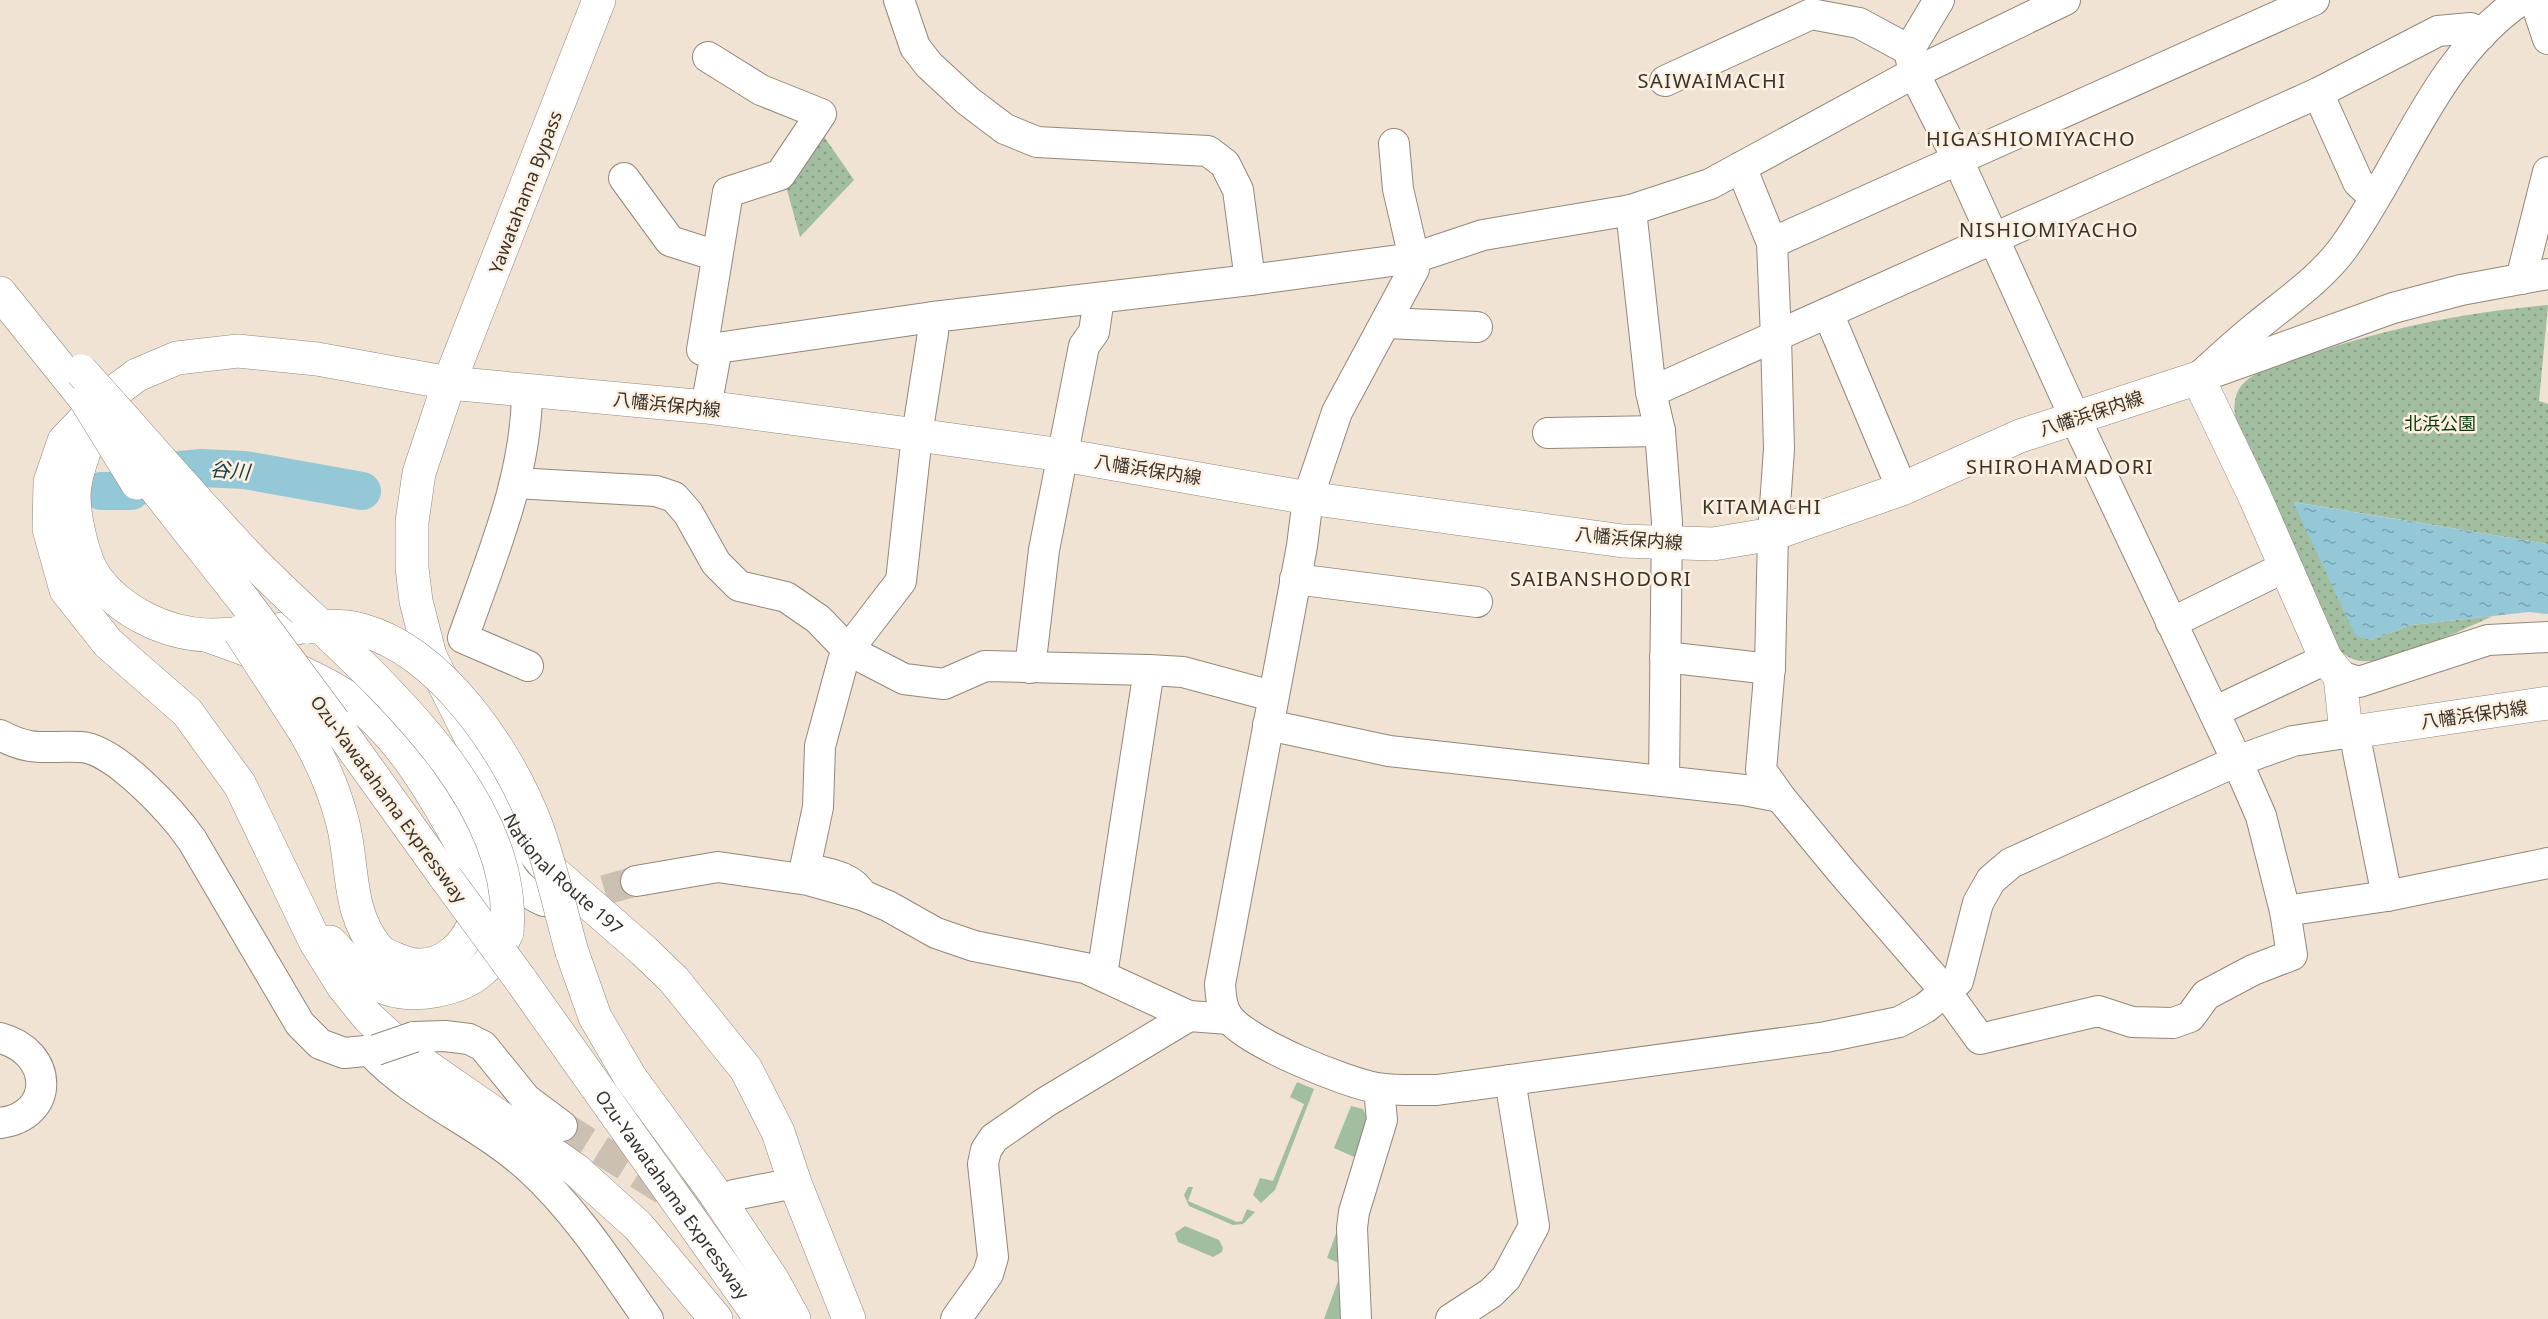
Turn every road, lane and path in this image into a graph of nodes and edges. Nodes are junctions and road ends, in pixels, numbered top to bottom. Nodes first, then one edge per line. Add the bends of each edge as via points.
1 (599, 0) edge
2 (899, 0) edge
3 (1939, 0) edge
4 (2065, 0) edge
5 (2314, 0) edge
6 (2521, 0) edge
7 (2535, 0) edge
8 (2481, 35) junction
9 (2548, 39) edge
10 (708, 57) dead end
11 (1911, 61) junction
12 (1665, 81) dead end
13 (2318, 93) junction
14 (1394, 144) dead end
15 (1958, 160) junction
16 (1741, 166) junction
17 (2548, 172) edge
18 (624, 178) dead end
19 (2374, 197) junction
20 (1631, 210) junction
21 (1992, 238) junction
22 (1772, 243) junction
23 (717, 256) junction
24 (1414, 258) junction
25 (2534, 276) edge
26 (1250, 280) junction
27 (0, 291) edge
28 (1099, 298) junction
29 (1828, 313) junction
30 (933, 317) junction
31 (1386, 323) junction
32 (1477, 327) dead end
33 (1776, 336) junction
34 (717, 348) junction
35 (2198, 378) junction
36 (449, 383) junction
37 (84, 388) junction
38 (527, 390) junction
39 (1651, 392) junction
40 (706, 406) junction
41 (2074, 418) junction
42 (1660, 431) junction
43 (1548, 433) dead end
44 (917, 435) junction
45 (1063, 455) junction
46 (515, 483) junction
47 (1902, 489) junction
48 (1308, 498) junction
49 (1773, 534) junction
50 (1667, 543) junction
51 (2285, 567) junction
52 (1295, 579) junction
53 (1477, 602) dead end
54 (2171, 623) junction
55 (206, 635) junction
56 (2548, 637) edge
57 (848, 650) junction
58 (1665, 657) junction
59 (528, 666) dead end
60 (1030, 668) junction
61 (2333, 668) junction
62 (1770, 669) junction
63 (1149, 670) junction
64 (2548, 703) edge
65 (1270, 710) junction
66 (2214, 712) junction
67 (320, 727) junction
68 (2350, 733) junction
69 (0, 735) edge
70 (2237, 761) junction
71 (1664, 781) junction
72 (1780, 797) junction
73 (518, 832) junction
74 (2548, 863) edge
75 (636, 881) tunnel mouth
76 (862, 895) junction
77 (2387, 896) junction
78 (544, 901) tunnel mouth
79 (2285, 911) junction
80 (304, 917) junction
81 (497, 934) junction
82 (1102, 975) junction
83 (1946, 992) junction
84 (1189, 1016) junction
85 (1229, 1019) junction
86 (0, 1038) edge
87 (374, 1051) junction
88 (1510, 1080) junction
89 (1378, 1089) junction
90 (0, 1123) edge
91 (562, 1126) tunnel mouth
92 (795, 1183) junction
93 (734, 1195) tunnel mouth
94 (648, 1319) edge
95 (716, 1319) edge
96 (761, 1319) edge
97 (794, 1319) edge
98 (849, 1319) edge
99 (956, 1319) edge
100 (1356, 1319) edge
101 (1451, 1319) edge

1 - 36 main road, Yawatahama Bypass
2 - 26 street via 915,47 929,65 1005,129 1037,142 1208,150 1226,164 1238,190
3 - 11 street
4 - 11 street
5 - 15 street
6 - 8 street
7 - 9 street
8 - 13 street via 2471,28 2438,31
8 - 19 street via 2446,77
10 - 23 street via 761,90 822,114 780,176 728,192
11 - 12 street via 1859,23 1811,14
11 - 15 street
11 - 16 street
13 - 19 street via 2358,182
13 - 21 street
14 - 24 street via 1398,189
15 - 21 street
15 - 22 street
16 - 20 street via 1710,184
16 - 22 street
17 - 25 street
18 - 23 street via 670,241
19 - 35 street via 2344,248 2312,281
20 - 24 street via 1483,236
20 - 39 street
21 - 29 street
21 - 41 street
22 - 33 street
23 - 34 street via 702,350
24 - 26 street
24 - 31 street via 1414,269
25 - 35 street via 2393,308
26 - 28 street
27 - 37 main road
28 - 30 street
28 - 45 street via 1094,332 1084,346
29 - 33 street
29 - 47 street
30 - 34 street
30 - 44 street
31 - 32 street
31 - 48 street via 1338,412
33 - 39 street
33 - 49 street via 1779,449
34 - 40 street
35 - 41 main road, 八幡浜保内線
35 - 51 main road
36 - 37 main road, 八幡浜保内線 via 317,359 238,351 177,358 137,375
36 - 38 main road, 八幡浜保内線
36 - 73 main road, National Route 197 via 419,473 411,522 415,590 430,656
37 - 55 main road via 82,458 74,494 81,541 96,577 128,609 162,627
37 - 67 main road, Ozu-Yawatahama Expressway, bridge via 245,602
37 - 80 main road, 八幡浜保内線 via 50,482 49,529 66,590 108,643 187,712 234,776
37 - 81 main road, bridge via 402,706 437,747 467,792 491,841 504,880 508,912
38 - 40 main road, 八幡浜保内線
38 - 46 street via 527,426
39 - 42 street
40 - 44 main road, 八幡浜保内線
41 - 47 main road, 八幡浜保内線 via 2020,436
41 - 54 street
42 - 43 street
42 - 50 street
44 - 45 main road, 八幡浜保内線
44 - 57 street via 901,581
45 - 48 main road, 八幡浜保内線
45 - 60 street via 1044,550
46 - 57 street via 656,491 674,497 688,513 716,563 739,586 786,597 818,619
46 - 59 street via 463,638
47 - 49 main road, 八幡浜保内線
48 - 50 main road, 八幡浜保内線 via 1623,541
48 - 52 street
49 - 50 main road, 八幡浜保内線 via 1713,544
49 - 62 street
50 - 58 street
51 - 54 street
51 - 61 main road
52 - 53 street
52 - 65 street
54 - 66 street
55 - 67 main road via 250,650 349,698 382,727 429,786 459,838 476,879 480,906 465,942 452,956 428,965 403,962 379,951 365,930 354,902 343,822
55 - 97 main road, bridge via 329,626 362,629 401,646 444,681 485,731 536,825 595,1017 630,1077 714,1192
56 - 61 street via 2488,640 2359,682
57 - 60 street via 904,679 944,684 985,666
57 - 76 street via 820,746 818,807 805,868 839,877 858,887
58 - 62 street
58 - 71 street
60 - 63 street
61 - 66 street
61 - 68 main road
62 - 72 street via 1761,770
63 - 65 street via 1183,672
63 - 82 street
64 - 68 main road, 八幡浜保内線
65 - 71 street via 1389,751
65 - 85 street via 1220,984 1222,1006
66 - 70 street
67 - 81 main road, Ozu-Yawatahama Expressway, bridge via 446,879
68 - 70 street via 2293,741
68 - 77 street
69 - 87 street via 12,742 45,749 82,747 142,783 173,813 192,840 300,1024 320,1044 344,1053
70 - 79 street via 2261,816
70 - 83 street via 2011,863 1991,880 1978,903 1958,981
71 - 72 street
72 - 83 street
73 - 78 street via 504,845 504,860 516,884
73 - 92 main road, National Route 197 via 543,863 644,951 708,1018 746,1069 778,1132
74 - 77 street
75 - 76 street via 718,867 808,880
76 - 82 street via 936,933
77 - 79 street
79 - 83 street via 2292,955 2206,995 2190,1017 2173,1023 2132,1022 2098,1011 1980,1040
80 - 81 main road via 358,970 386,988 405,992 432,991 481,971 501,947
80 - 95 main road, 八幡浜保内線 via 343,986 368,1017 406,1052 576,1170 638,1226
81 - 96 main road, Ozu-Yawatahama Expressway, bridge via 519,979
82 - 84 street
83 - 88 street via 1899,1022 1826,1037
84 - 85 street
84 - 99 street via 994,1138 983,1164 993,1257 988,1274
85 - 89 street via 1248,1035 1330,1073
86 - 90 street via 24,1047 37,1062 41,1079 38,1099 29,1112
87 - 91 street, bridge via 414,1037 469,1039 483,1046 525,1099
87 - 94 street via 415,1090 481,1131 529,1168 576,1216
88 - 89 street via 1437,1090
88 - 101 street via 1534,1226 1506,1278 1491,1293
89 - 100 street via 1382,1120 1352,1228
92 - 93 street
92 - 98 main road, National Route 197

